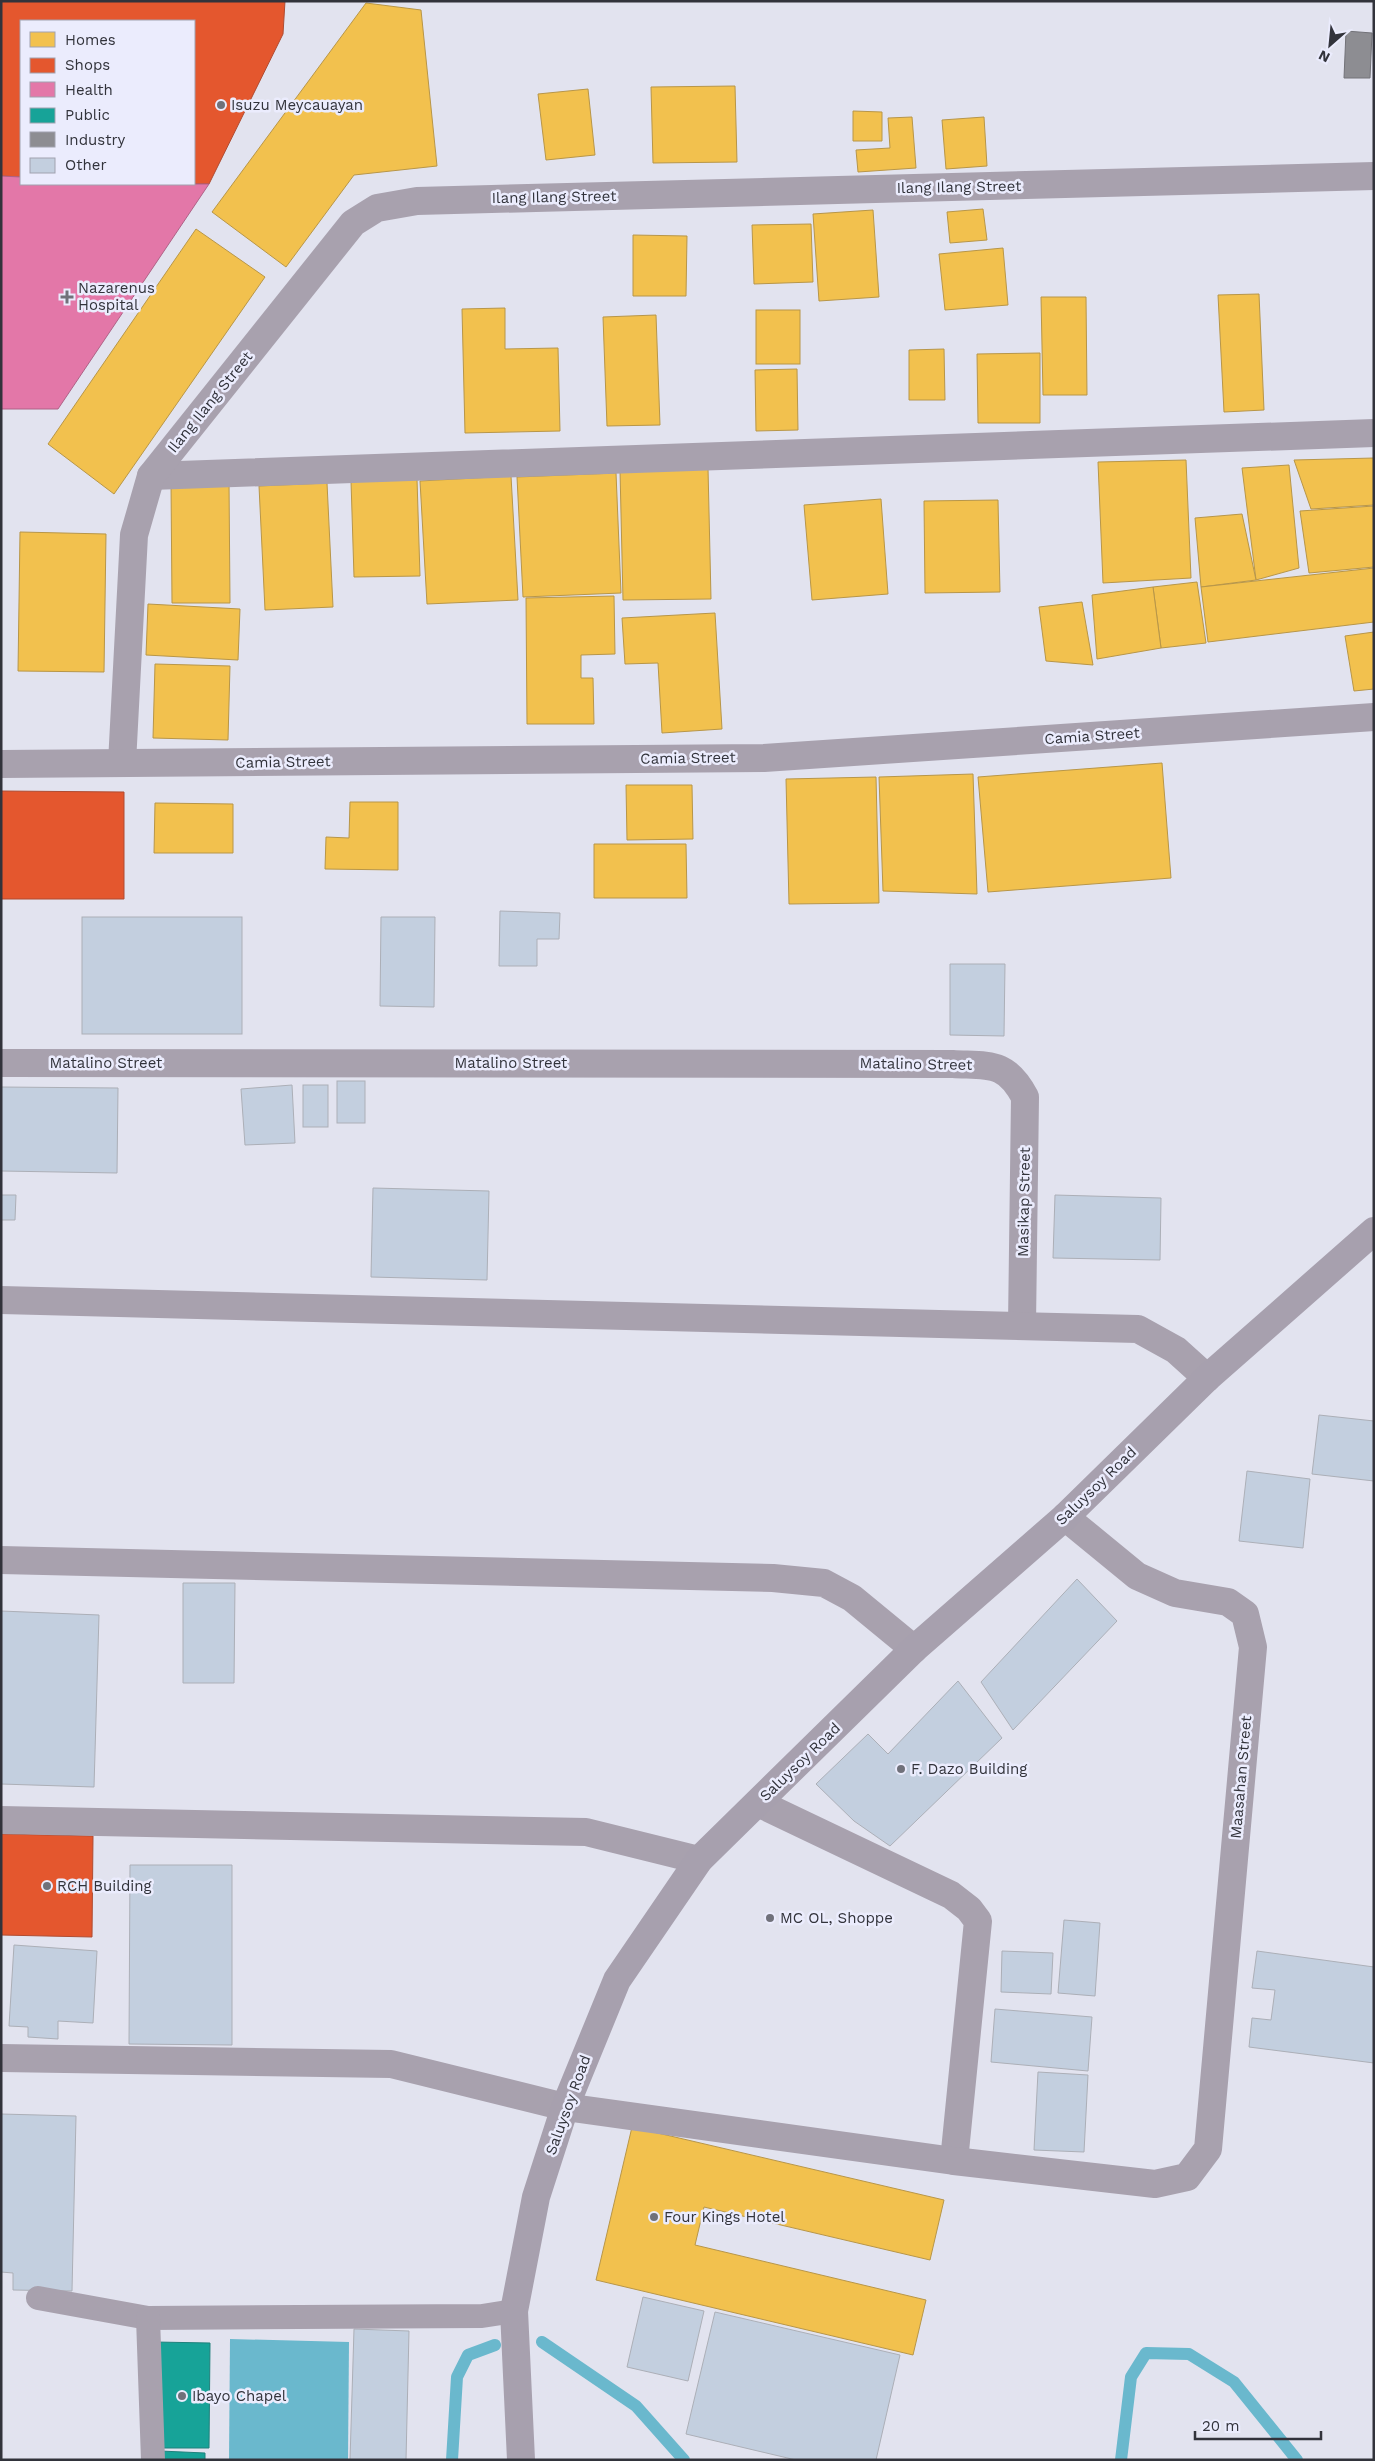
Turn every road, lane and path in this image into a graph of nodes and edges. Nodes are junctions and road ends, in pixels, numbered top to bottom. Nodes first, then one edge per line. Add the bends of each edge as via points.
1 (1374, 176) edge
2 (1374, 433) edge
3 (151, 476) junction
4 (1374, 717) edge
5 (122, 763) junction
6 (1, 764) edge
7 (1, 1063) edge
8 (1016, 1080) joint
9 (1374, 1231) edge
10 (1, 1300) edge
11 (1022, 1325) junction
12 (1207, 1378) junction
13 (1064, 1517) junction
14 (1, 1560) edge
15 (914, 1649) junction
16 (758, 1803) junction
17 (1, 1820) edge
18 (699, 1860) junction
19 (1, 2058) edge
20 (565, 2107) junction
21 (954, 2162) junction
22 (38, 2298) dead end
23 (514, 2310) junction
24 (148, 2318) junction
25 (152, 2460) edge
26 (521, 2460) edge

1 - 3 street, Ilang Ilang Street via 417,200 377,208 354,223
2 - 3 street
3 - 5 street, Ilang Ilang Street via 134,535
4 - 5 street, Camia Street via 764,758
5 - 6 street, Camia Street
7 - 8 street, Matalino Street via 953,1064 996,1066
8 - 11 street, Masikap Street via 1025,1097
9 - 12 main road, Saluysoy Road
10 - 11 street
11 - 12 street via 1138,1329 1176,1350
12 - 13 main road, Saluysoy Road
13 - 15 main road, Saluysoy Road
13 - 21 street, Maasahan Street via 1137,1576 1175,1593 1228,1602 1245,1614 1253,1647 1208,2149 1188,2177 1154,2184
14 - 15 street via 773,1578 816,1582 852,1598
15 - 16 main road, Saluysoy Road
16 - 18 main road, Saluysoy Road
16 - 21 street via 951,1895 978,1921
17 - 18 street via 586,1832
18 - 20 main road, Saluysoy Road via 617,1980
19 - 20 street via 391,2064
20 - 21 street
20 - 23 main road, Saluysoy Road via 536,2197
22 - 24 lane
23 - 24 lane via 482,2316
23 - 26 main road, Saluysoy Road
24 - 25 lane

